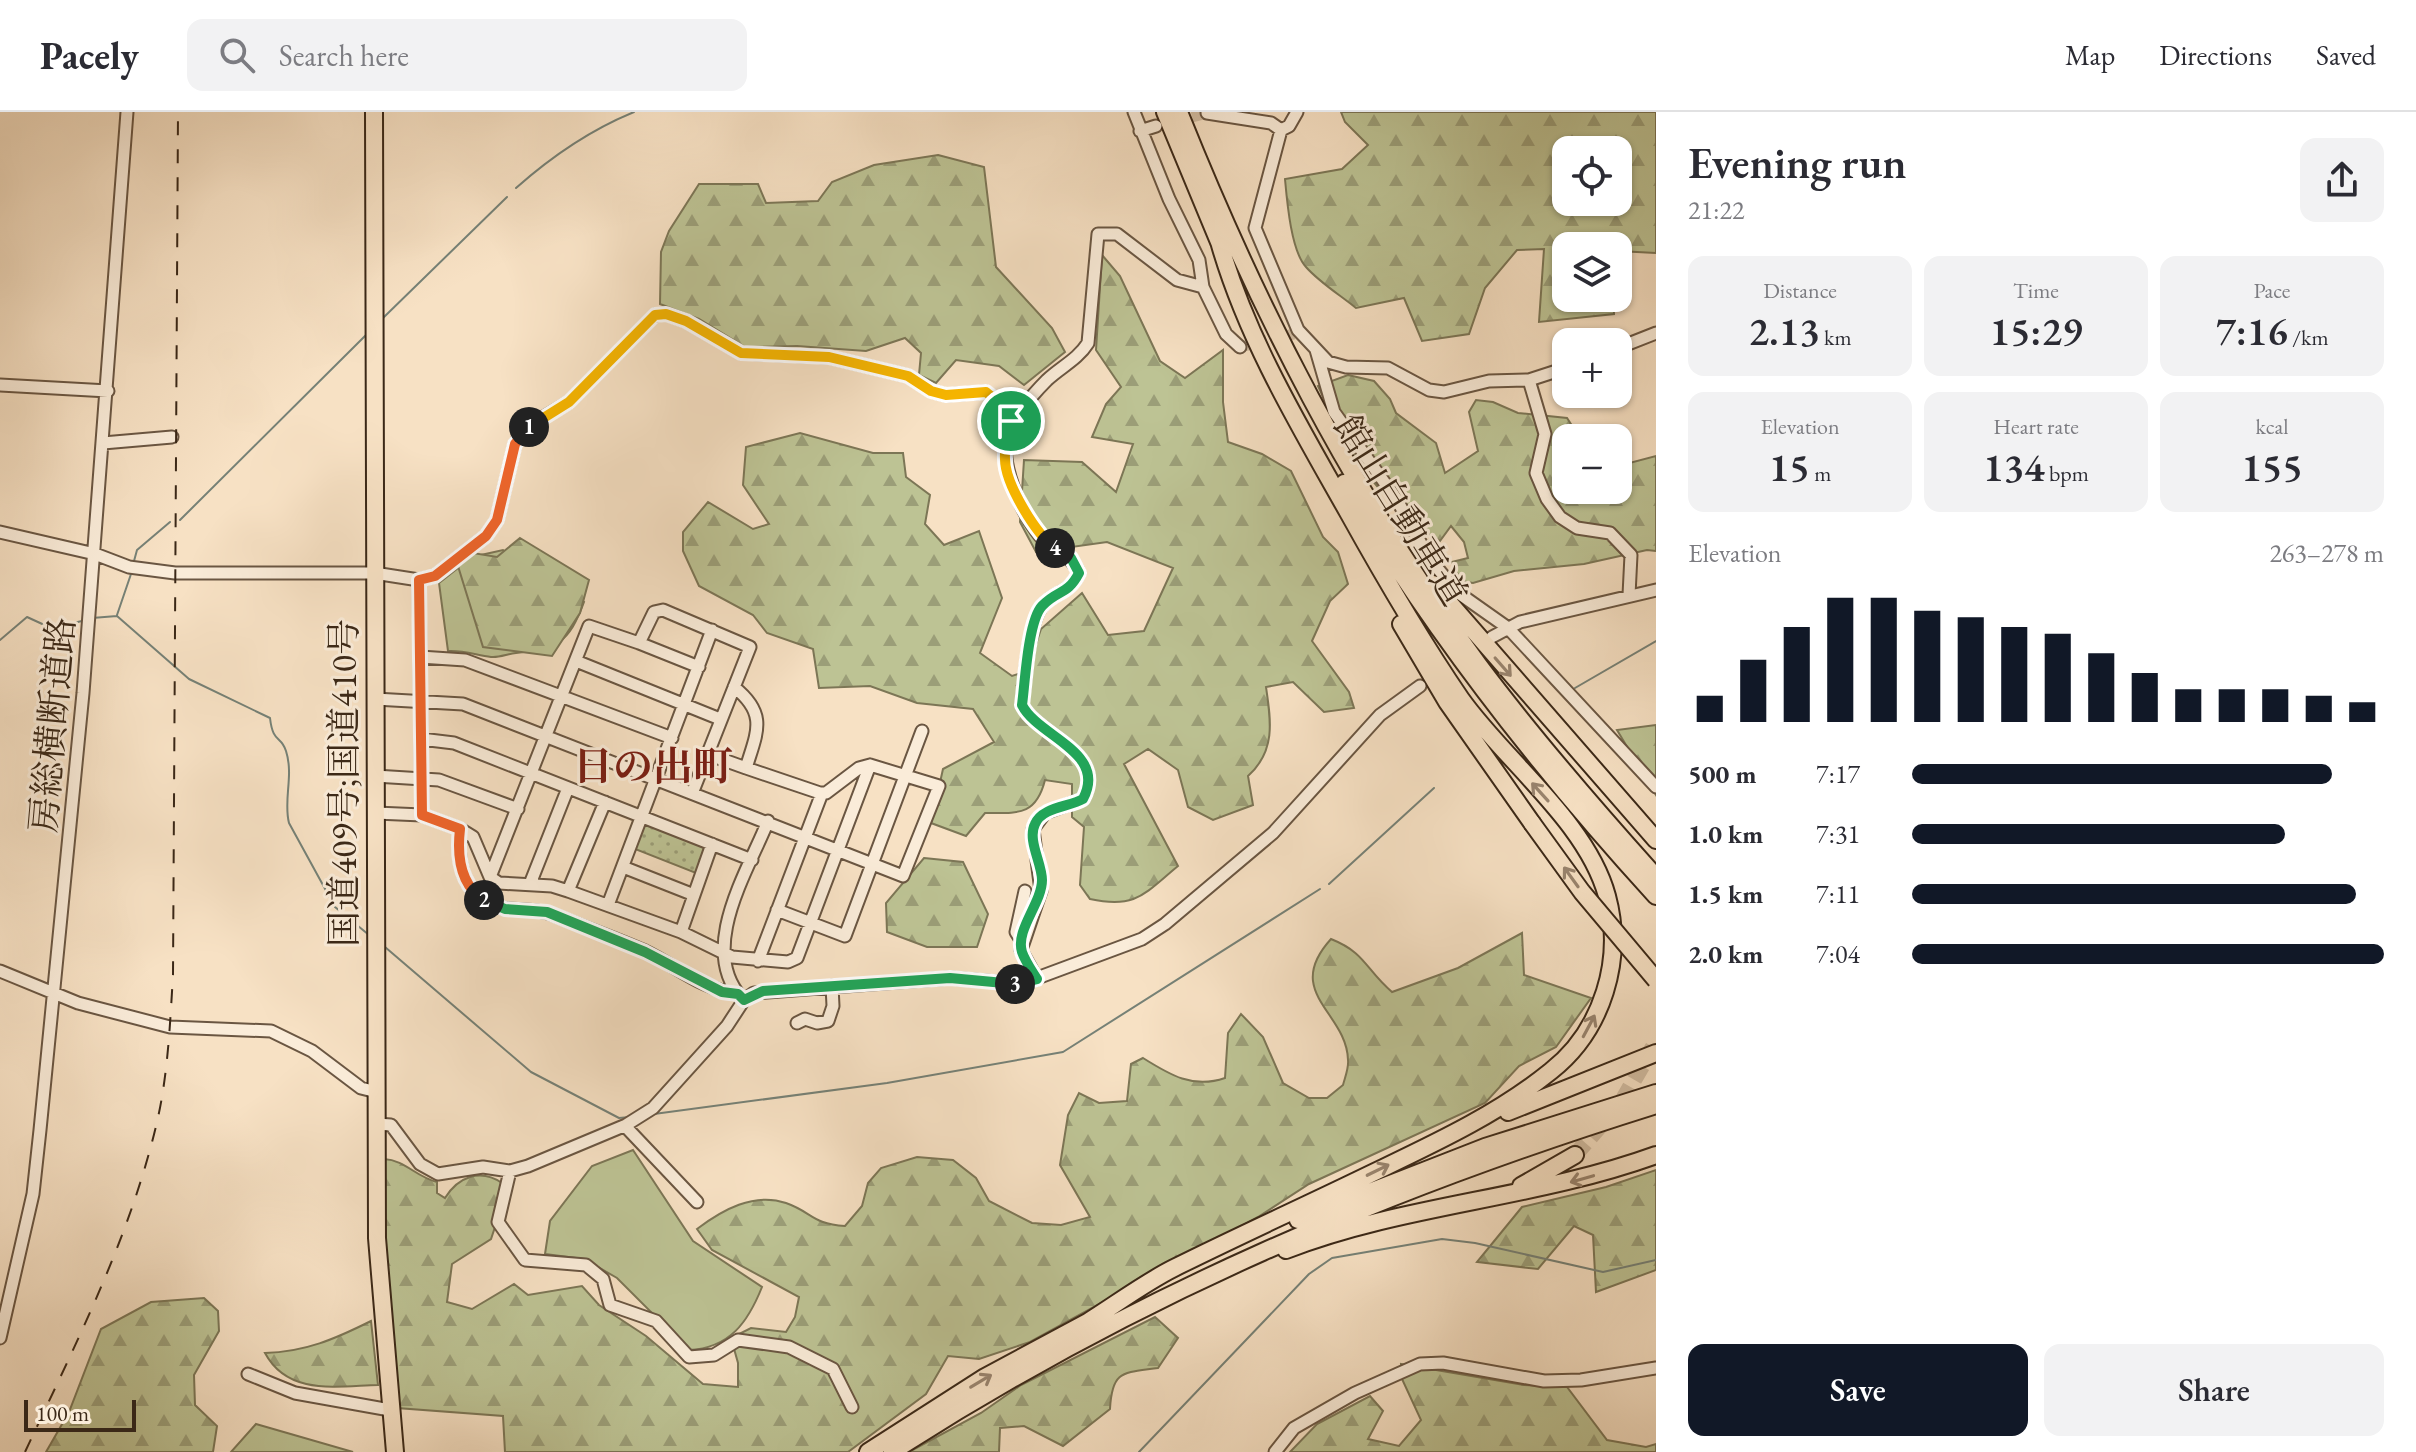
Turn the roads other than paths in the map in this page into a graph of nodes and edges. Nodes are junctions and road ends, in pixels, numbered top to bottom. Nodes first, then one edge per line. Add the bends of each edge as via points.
1 (127, 112) edge
2 (374, 112) edge
3 (1134, 112) edge
4 (1179, 112) edge
5 (1297, 112) edge
6 (1207, 113) edge
7 (1160, 119) edge
8 (1281, 130) junction
9 (1140, 131) junction
10 (1220, 245) junction
11 (1203, 287) junction
12 (1656, 333) edge
13 (1632, 342) edge
14 (1240, 347) dead end
15 (1316, 349) junction
16 (1552, 373) edge
17 (1529, 380) junction
18 (0, 385) edge
19 (108, 391) junction
20 (1011, 421) junction
21 (172, 437) dead end
22 (103, 443) junction
23 (1349, 514) junction
24 (1381, 521) junction
25 (0, 532) edge
26 (95, 554) junction
27 (374, 573) junction
28 (419, 580) junction
29 (1656, 590) edge
30 (1629, 595) junction
31 (1508, 628) junction
32 (712, 630) junction
33 (1492, 637) dead end
34 (639, 643) junction
35 (420, 657) junction
36 (576, 661) junction
37 (699, 667) junction
38 (1420, 686) dead end
39 (734, 687) junction
40 (563, 697) junction
41 (375, 699) junction
42 (421, 699) junction
43 (685, 704) junction
44 (720, 719) junction
45 (1559, 730) junction
46 (922, 731) dead end
47 (548, 734) junction
48 (672, 738) junction
49 (421, 739) junction
50 (707, 754) junction
51 (870, 765) junction
52 (746, 768) junction
53 (532, 774) junction
54 (906, 774) junction
55 (375, 776) junction
56 (421, 778) junction
57 (658, 778) junction
58 (1656, 787) edge
59 (568, 788) junction
60 (693, 791) junction
61 (822, 793) junction
62 (605, 802) junction
63 (518, 809) junction
64 (376, 813) junction
65 (422, 815) junction
66 (642, 817) junction
67 (768, 821) junction
68 (1656, 822) edge
69 (460, 829) junction
70 (805, 836) junction
71 (1656, 840) edge
72 (712, 844) junction
73 (839, 850) junction
74 (752, 860) junction
75 (872, 863) junction
76 (623, 867) junction
77 (490, 877) junction
78 (1656, 877) edge
79 (530, 884) junction
80 (568, 891) junction
81 (1025, 891) dead end
82 (694, 895) junction
83 (1656, 896) edge
84 (608, 905) junction
85 (777, 910) junction
86 (810, 923) junction
87 (681, 932) junction
88 (1021, 940) junction
89 (724, 951) junction
90 (758, 961) junction
91 (0, 971) edge
92 (1037, 979) junction
93 (1656, 980) edge
94 (832, 986) junction
95 (54, 993) junction
96 (741, 997) junction
97 (797, 1023) dead end
98 (1655, 1046) edge
99 (377, 1092) junction
100 (1656, 1093) edge
101 (1656, 1105) edge
102 (377, 1124) junction
103 (625, 1126) junction
104 (1444, 1139) junction
105 (1575, 1155) tunnel mouth
106 (1656, 1155) edge
107 (510, 1171) junction
108 (697, 1202) dead end
109 (1461, 1206) junction
110 (1172, 1285) junction
111 (1087, 1329) junction
112 (0, 1338) edge
113 (1656, 1368) edge
114 (248, 1374) dead end
115 (852, 1407) dead end
116 (390, 1410) junction
117 (395, 1452) edge
118 (868, 1452) edge
119 (892, 1452) edge
120 (1275, 1452) edge

1 - 19 street, 房総横断道路
2 - 27 highway, 国道409号;国道410号
3 - 9 street
4 - 24 highway, 館山自動車道 via 1280,342
5 - 8 street
6 - 8 street via 1271,123
7 - 9 street
7 - 10 highway, 館山自動車道
8 - 15 street via 1255,228 1296,332
9 - 11 street via 1199,260
10 - 23 highway via 1236,298
10 - 83 highway, 館山自動車道 via 1295,399 1402,576 1507,721
11 - 14 street via 1226,334
11 - 20 street via 1177,280 1117,234 1098,234 1088,343
12 - 13 street
15 - 17 street via 1328,362 1388,368 1429,390
15 - 31 street via 1334,412 1397,500 1429,558 1457,592
16 - 17 street
17 - 30 street via 1545,434 1536,473 1547,499 1577,528 1610,533 1622,543 1631,555
18 - 19 street
19 - 22 street, 房総横断道路
20 - 28 street via 986,392 946,395 908,376 829,357 741,353 686,321 655,315 569,402 524,429 515,444 497,520 486,536 435,576
20 - 88 street via 1008,477 1041,537 1071,558 1079,573 1070,589 1053,596 1038,612 1022,705 1036,724 1079,755 1088,784 1083,799 1035,822 1041,891
21 - 22 street
22 - 26 street, 房総横断道路
93 -> 23 highway, bridge via 1582,892 1419,658
104 -> 23 highway via 1519,1096 1581,1041 1611,969 1611,914 1593,862 1463,702 1397,602
24 -> 45 highway
24 - 78 highway, 館山自動車道 via 1478,664
25 - 26 street
26 - 27 street via 129,567 175,573
26 - 95 street, 房総横断道路
27 - 28 street
27 - 41 highway, 国道409号;国道410号
28 - 35 street
29 - 30 street
30 - 31 street
31 - 33 street
31 - 58 street
32 - 34 street via 657,610
32 - 37 street
32 - 39 street via 750,647
34 - 36 street via 589,626
34 - 37 street
35 - 40 street via 465,660
35 - 42 street
36 - 40 street
36 - 43 street
37 - 43 street
38 - 92 street via 1380,715 1273,833 1155,931
39 - 44 street
39 - 52 street via 750,700 760,726
40 - 47 street
40 - 48 street
41 - 42 street
41 - 55 highway, 国道409号;国道410号
42 - 47 street via 463,704
42 - 49 street
43 - 44 street
43 - 48 street
44 - 50 street
45 - 68 highway
45 - 71 highway
46 - 54 street
47 - 53 street
47 - 57 street
48 - 57 street
49 - 53 street via 454,743
49 - 56 street
50 - 52 street
50 - 60 street
51 - 54 street
51 - 61 street
51 - 73 street
52 - 61 street
53 - 59 street
53 - 63 street
54 - 75 street
54 - 75 street via 939,786 903,876
55 - 56 street
55 - 64 highway, 国道409号;国道410号
56 - 63 street
56 - 65 street
57 - 60 street
57 - 66 street
59 - 62 street
59 - 79 street
60 - 67 street
61 - 70 street
62 - 66 street
62 - 80 street
63 - 77 street
64 - 65 street
64 - 99 highway, 国道409号;国道410号
65 - 69 street
66 - 72 street
66 - 76 street
67 - 70 street
67 - 74 street
69 - 77 street via 473,837
69 - 96 street via 461,868 477,896 493,906 547,912
70 - 73 street
70 - 85 street
72 - 74 street
72 - 82 street
73 - 75 street
73 - 86 street
74 - 89 street via 727,920
75 - 86 street via 845,936
76 - 82 street
76 - 84 street
77 - 79 street via 499,883
79 - 80 street
80 - 84 street
81 - 88 street via 1016,932
82 - 87 street
84 - 87 street
85 - 86 street
85 - 90 street
86 - 90 street via 794,961
87 - 89 street
88 - 92 street
89 - 90 street
89 - 96 street via 730,984
91 - 95 street
92 - 94 street via 1012,984 950,978
94 - 96 street
94 - 97 street via 828,1021
95 - 99 street via 170,1027 271,1031 312,1051 361,1088
95 - 112 street, 房総横断道路 via 33,1194
96 - 103 street via 727,1026 670,1092
98 - 104 highway
99 - 102 highway, 国道409号;国道410号
100 - 110 highway via 1381,1186
101 - 110 highway via 1490,1159
102 - 107 street via 391,1125 429,1171
102 - 116 highway, 国道409号;国道410号 via 377,1238
103 - 107 street
103 - 108 street
111 -> 104 highway via 1172,1269
105 - 109 highway via 1534,1181
106 -> 109 highway via 1578,1181
107 - 115 street via 498,1222 525,1260 586,1265 603,1279 610,1305 656,1321 689,1357 714,1355 738,1340 801,1352 833,1369
109 - 111 highway via 1300,1245
110 - 111 highway
118 -> 111 highway via 985,1377
111 - 119 highway
113 - 120 street via 1544,1381 1443,1363 1420,1364 1294,1428
114 - 116 street via 295,1393
116 - 117 highway, 国道409号;国道410号

